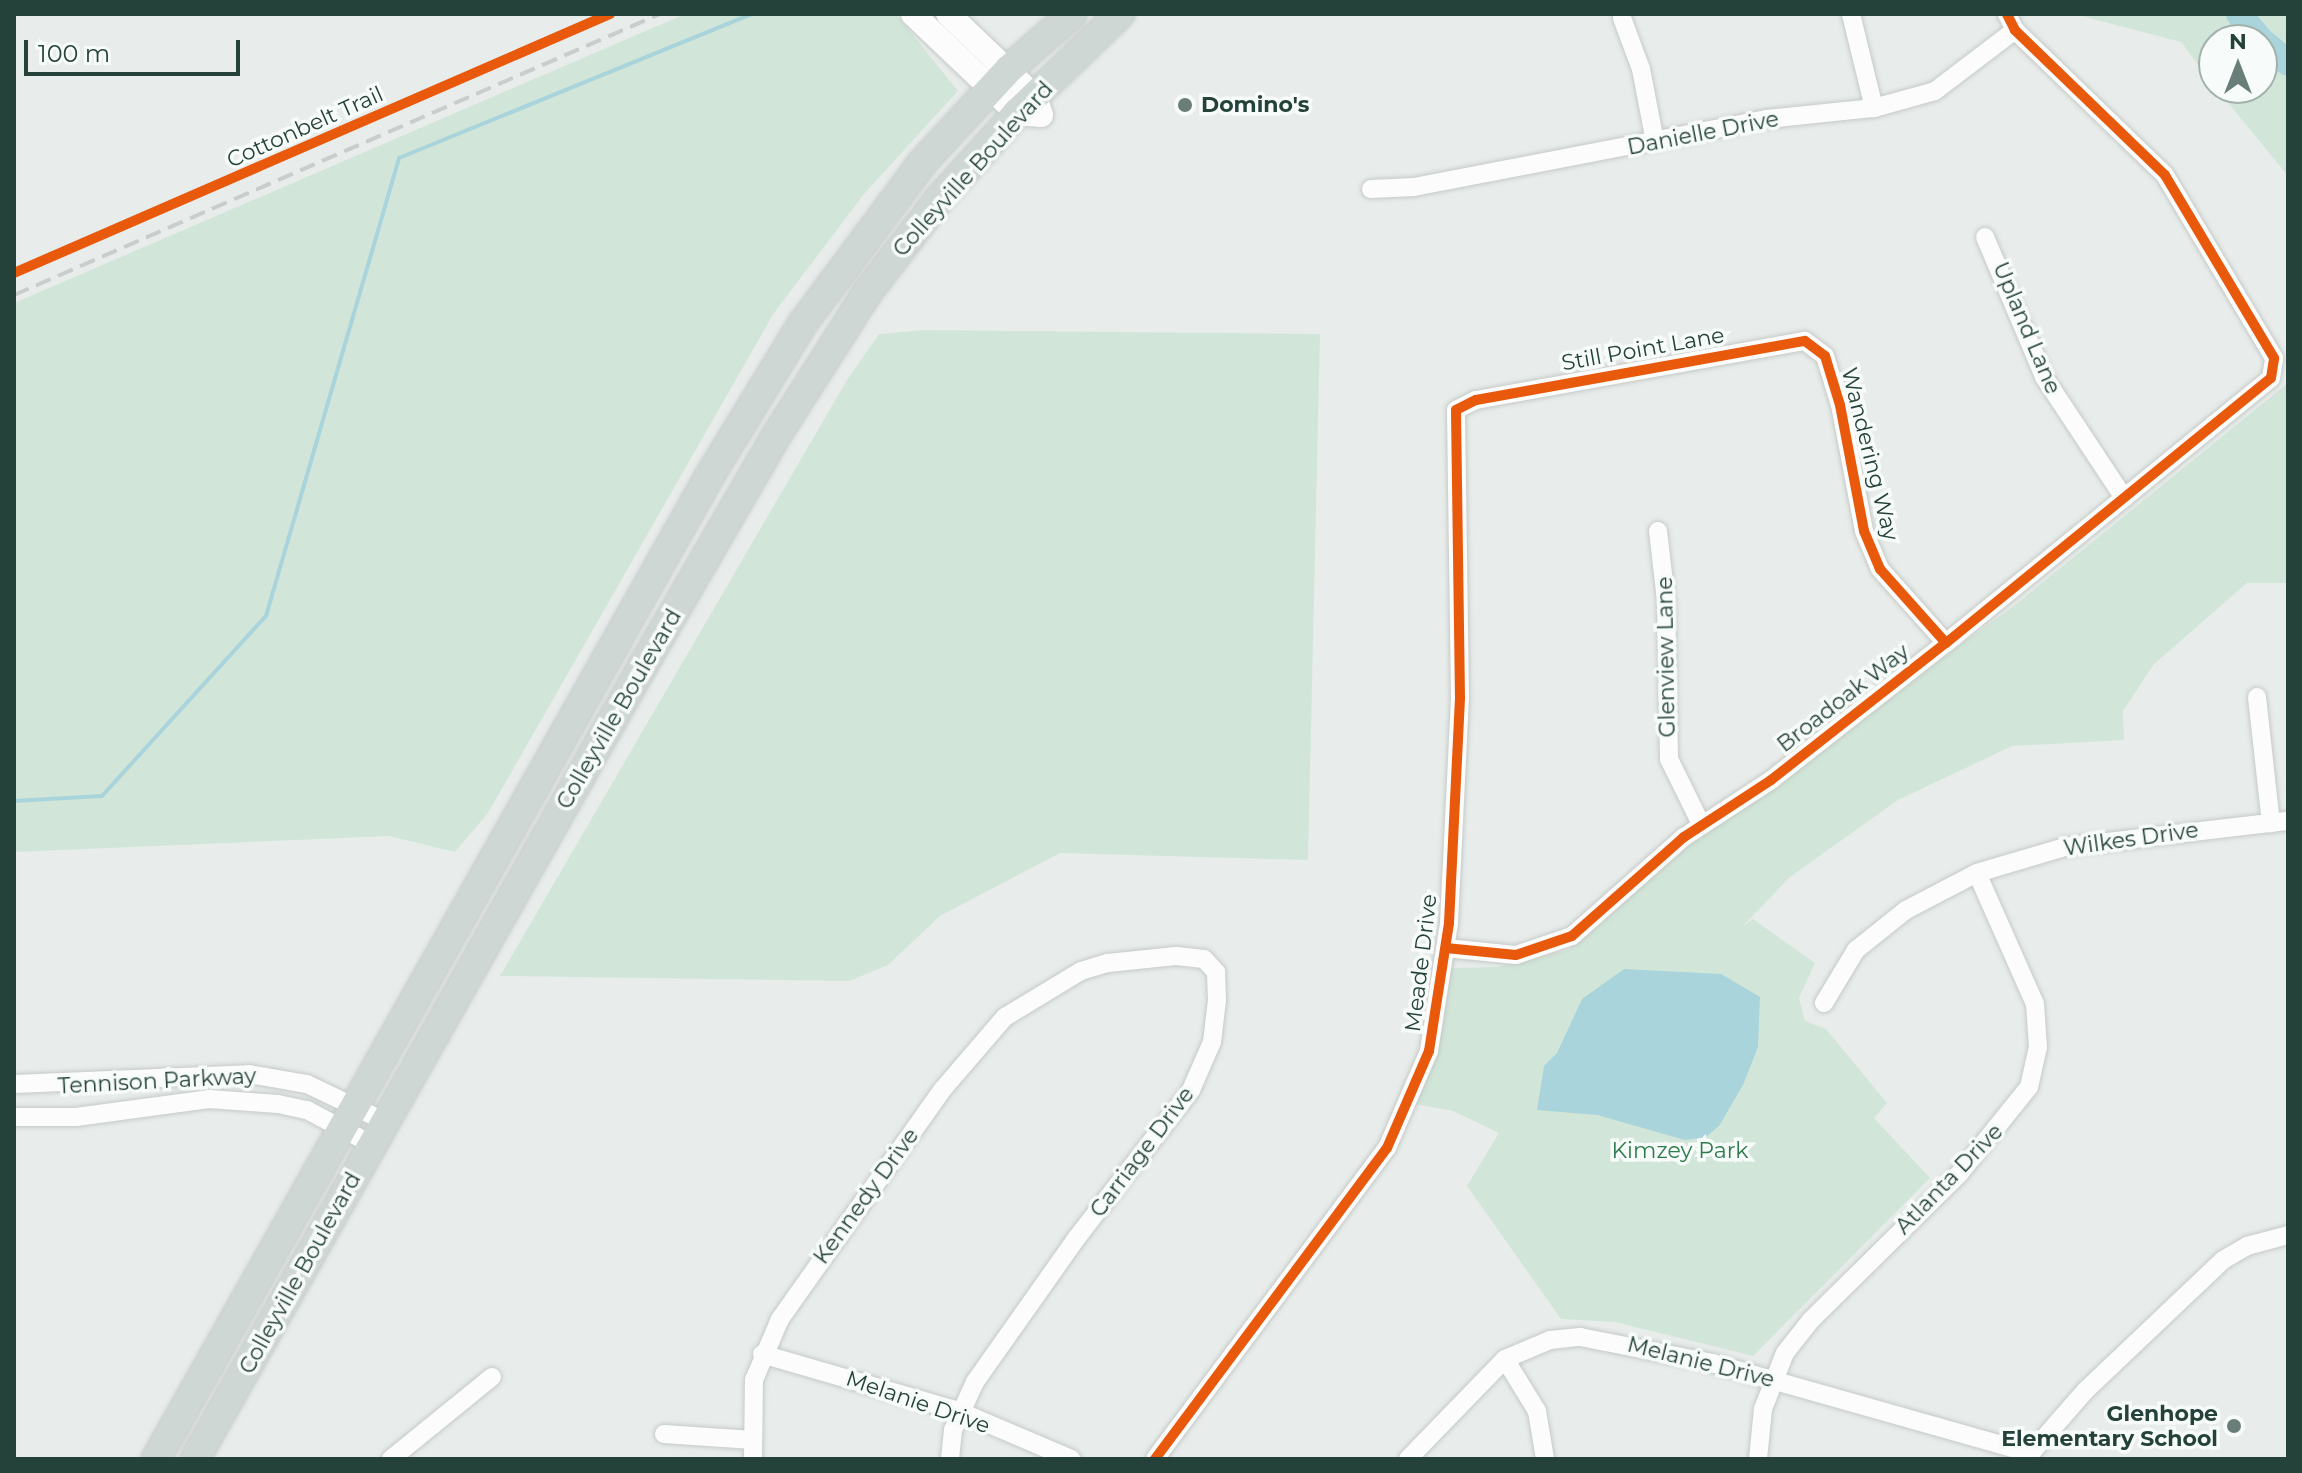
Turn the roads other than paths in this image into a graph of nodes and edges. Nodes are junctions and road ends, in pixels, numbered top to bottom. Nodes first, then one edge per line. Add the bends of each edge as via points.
1 (913, 14) edge
2 (948, 14) edge
3 (1072, 14) edge
4 (1120, 14) edge
5 (1851, 14) edge
6 (1622, 18) dead end
7 (2011, 22) edge
8 (1000, 78) junction
9 (1026, 105) junction
10 (1874, 108) junction
11 (1655, 142) junction
12 (1371, 189) dead end
13 (1985, 237) dead end
14 (1816, 347) joint
15 (1476, 400) joint
16 (2124, 498) junction
17 (1658, 531) dead end
18 (1946, 643) junction
19 (612, 653) junction
20 (641, 669) junction
21 (2257, 697) dead end
22 (2280, 822) edge
23 (1701, 824) junction
24 (1977, 873) junction
25 (1446, 948) junction
26 (1063, 981) joint
27 (1824, 1003) dead end
28 (148, 1080) junction
29 (14, 1084) edge
30 (150, 1105) junction
31 (14, 1117) edge
32 (349, 1118) junction
33 (379, 1133) junction
34 (2288, 1235) edge
35 (762, 1354) junction
36 (1505, 1359) junction
37 (492, 1377) dead end
38 (1771, 1379) junction
39 (961, 1412) junction
40 (664, 1434) dead end
41 (753, 1450) edge
42 (2031, 1456) edge
43 (156, 1459) edge
44 (195, 1459) edge
45 (391, 1459) edge
46 (950, 1459) edge
47 (1071, 1459) edge
48 (1155, 1459) edge
49 (1408, 1459) edge
50 (1545, 1459) edge
51 (1758, 1459) edge

1 - 8 main road
2 - 8 main road
3 - 8 main road, Colleyville Boulevard
4 - 9 main road, Colleyville Boulevard
5 - 10 street
6 - 11 street via 1641,69
7 - 10 street, Danielle Drive via 1935,91
7 - 16 street, Broadoak Way via 2165,175 2274,358 2273,374
8 - 9 main road
8 - 19 main road, Colleyville Boulevard via 923,162 803,323
9 - 20 main road, Colleyville Boulevard via 940,198 867,293 776,436
10 - 11 street, Danielle Drive via 1767,119
11 - 12 street, Danielle Drive via 1414,187
13 - 16 street, Upland Lane via 2044,377
14 - 15 street, Still Point Lane via 1796,341
14 - 18 street, Wandering Way via 1825,356 1840,405 1854,490 1880,569
15 - 25 street, Meade Drive via 1456,410 1453,426 1460,698
16 - 18 street, Broadoak Way
17 - 23 street, Glenview Lane via 1666,600 1669,759
18 - 23 street, Broadoak Way via 1771,780
19 - 20 main road
19 - 32 main road, Colleyville Boulevard
20 - 33 main road, Colleyville Boulevard
21 - 22 street
22 - 24 street, Wilkes Drive via 2065,847
23 - 25 street, Broadoak Way via 1572,936 1516,955
24 - 27 street, Wilkes Drive via 1906,910 1856,950
24 - 38 street, Atlanta Drive via 2035,1004 2038,1047 2029,1087 1959,1174 1811,1320
25 - 48 street, Meade Drive via 1429,1051 1387,1148
26 - 35 street, Kennedy Drive via 1005,1017 943,1089 780,1319
26 - 39 street, Carriage Drive via 1108,963 1176,956 1204,959 1216,972 1212,1042 1191,1090 1078,1236 975,1382
28 - 29 street, Tennison Parkway
28 - 30 street
28 - 32 street, Tennison Parkway via 219,1074 278,1077
30 - 31 street, Tennison Parkway via 76,1117
30 - 32 street, Tennison Parkway via 209,1099 278,1104
32 - 33 street, Tennison Parkway
32 - 33 street, Tennison Parkway
32 - 43 main road, Colleyville Boulevard
33 - 44 main road, Colleyville Boulevard
34 - 42 street via 2247,1246 2223,1260 2085,1391
35 - 39 street, Melanie Drive
35 - 41 street, Kennedy Drive via 754,1380
36 - 38 street, Melanie Drive via 1550,1340 1580,1337 1621,1341
36 - 49 street, Melanie Drive
36 - 50 street via 1537,1411
37 - 45 street
38 - 42 street, Melanie Drive
38 - 51 street, Atlanta Drive
39 - 46 street, Carriage Drive
39 - 47 street, Melanie Drive
40 - 41 street

